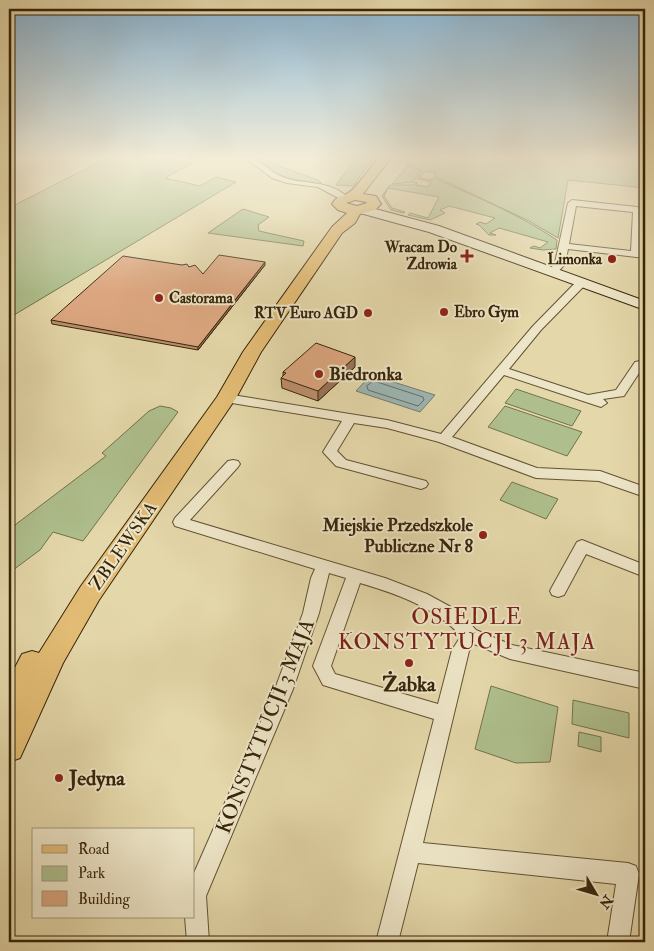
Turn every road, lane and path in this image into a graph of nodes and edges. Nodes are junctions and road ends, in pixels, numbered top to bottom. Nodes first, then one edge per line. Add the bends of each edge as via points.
1 (572, 203) edge
2 (575, 203) edge
3 (358, 204) joint
4 (641, 212) edge
5 (564, 246) junction
6 (641, 254) edge
7 (553, 272) junction
8 (582, 282) junction
9 (645, 306) edge
10 (252, 352) junction
11 (645, 363) edge
12 (501, 370) junction
13 (226, 398) junction
14 (586, 398) junction
15 (601, 403) dead end
16 (350, 418) junction
17 (444, 439) junction
18 (232, 464) dead end
19 (422, 484) dead end
20 (645, 492) edge
21 (324, 567) junction
22 (645, 571) edge
23 (355, 576) junction
24 (558, 590) dead end
25 (470, 635) junction
26 (645, 681) edge
27 (9, 708) edge
28 (444, 714) junction
29 (9, 748) edge
30 (409, 852) junction
31 (198, 942) edge
32 (388, 942) edge
33 (618, 942) edge

1 - 5 street
2 - 4 street
3 - 7 street via 378,215 434,229
3 - 10 main road, ZBLEWSKA via 350,220 337,230
4 - 6 street
5 - 6 street
5 - 7 street via 559,266
7 - 8 street
8 - 9 street
8 - 12 street
10 - 13 main road, ZBLEWSKA
10 - 27 main road, ZBLEWSKA via 221,388 81,583 56,620
11 - 14 street via 639,364 620,393
12 - 14 street
12 - 17 street
13 - 16 street
13 - 29 main road, ZBLEWSKA via 90,593 52,656
14 - 15 street
16 - 17 street
16 - 19 street via 330,452 341,463
17 - 20 street via 536,473 600,476
18 - 21 street via 180,522
21 - 23 street
21 - 31 street, KONSTYTUCJI 3 MAJA via 284,689 196,896
22 - 24 street via 582,546
23 - 25 street via 421,598 454,616
23 - 28 street via 322,666 329,680
25 - 26 street via 510,652
25 - 28 street via 461,650
28 - 30 street
30 - 32 street
30 - 33 street via 628,874

